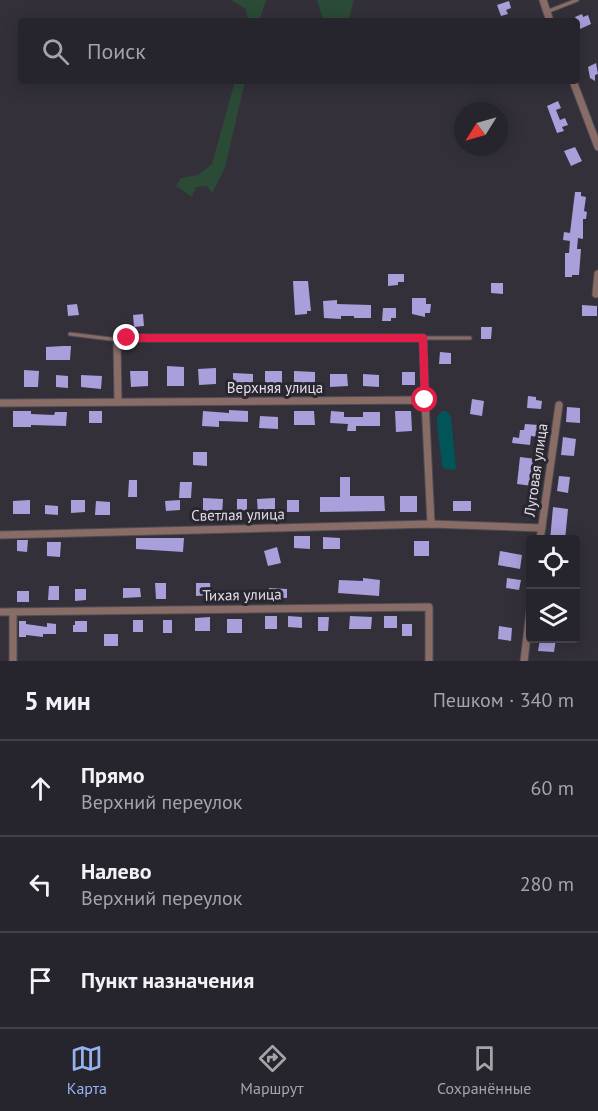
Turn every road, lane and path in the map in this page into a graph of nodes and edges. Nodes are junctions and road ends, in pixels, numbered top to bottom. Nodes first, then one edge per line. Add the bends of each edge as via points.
1 (543, 0) edge
2 (577, 0) edge
3 (547, 11) junction
4 (549, 18) edge
5 (574, 84) edge
6 (598, 147) edge
7 (598, 274) edge
8 (596, 294) dead end
9 (70, 334) dead end
10 (423, 338) junction
11 (470, 338) dead end
12 (121, 340) junction
13 (425, 400) junction
14 (118, 402) junction
15 (0, 403) edge
16 (559, 405) dead end
17 (431, 524) junction
18 (542, 528) junction
19 (0, 535) edge
20 (541, 535) edge
21 (0, 612) edge
22 (14, 612) junction
23 (527, 643) edge
24 (13, 661) edge
25 (429, 661) edge
26 (524, 661) edge

1 - 3 street
2 - 3 lane
3 - 4 street
5 - 6 street
7 - 8 street
9 - 12 lane
10 - 11 lane
10 - 12 street
10 - 13 street
12 - 14 street via 117,344
13 - 14 street, Верхняя улица
13 - 17 street
14 - 15 street, Верхняя улица
16 - 18 street, Луговая улица
17 - 18 street, Светлая улица
17 - 19 street, Светлая улица
18 - 20 street, Луговая улица
21 - 22 street, Тихая улица
22 - 24 street
22 - 25 street, Тихая улица via 429,607
23 - 26 street

